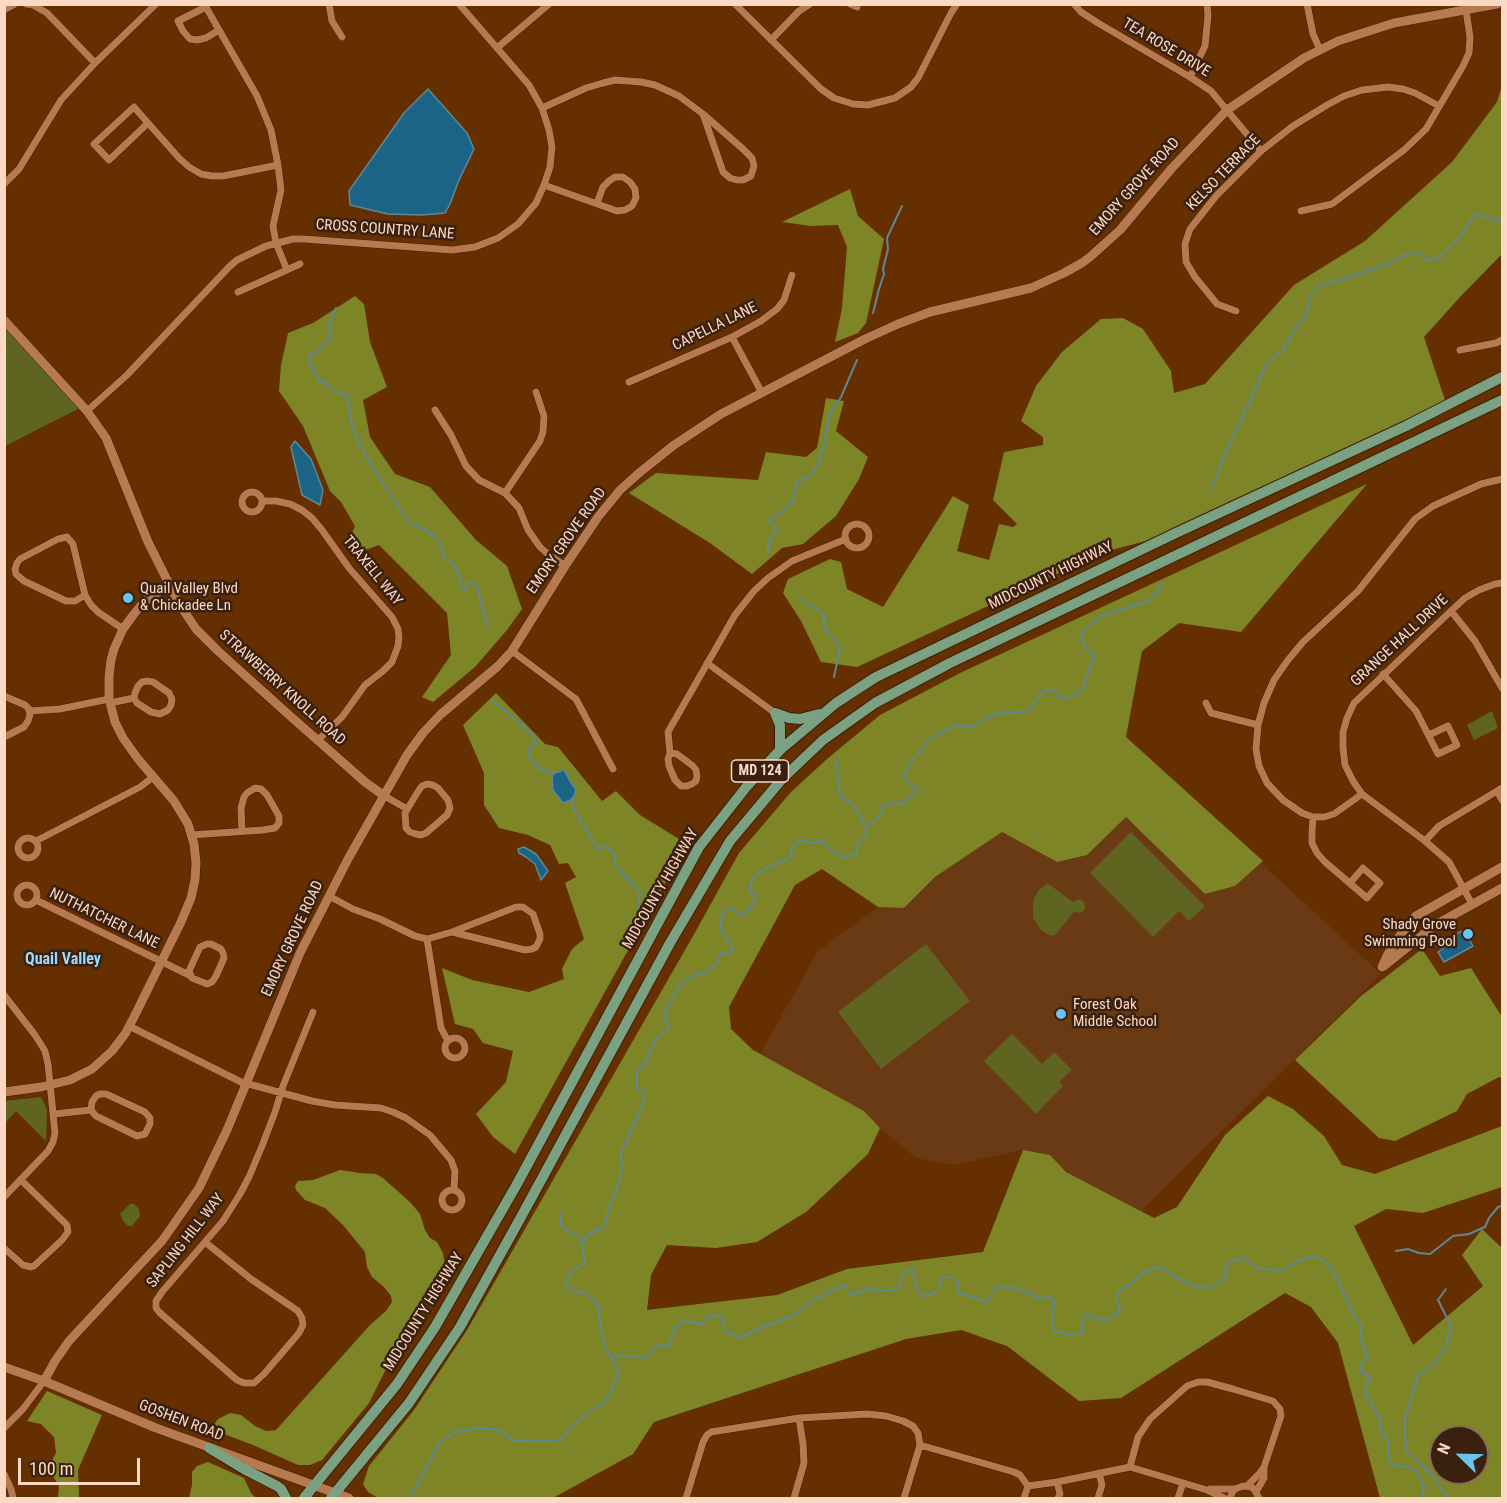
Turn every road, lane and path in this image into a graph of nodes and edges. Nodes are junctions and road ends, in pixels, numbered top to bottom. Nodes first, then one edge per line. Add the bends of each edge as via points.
1 (15, 4) edge
2 (26, 4) edge
3 (156, 4) edge
4 (329, 4) edge
5 (459, 4) edge
6 (549, 4) edge
7 (735, 4) edge
8 (810, 4) edge
9 (957, 4) edge
10 (1074, 4) edge
11 (1207, 4) edge
12 (1307, 4) edge
13 (1497, 4) edge
14 (4, 10) edge
15 (1466, 10) junction
16 (219, 30) junction
17 (342, 37) dead end
18 (771, 40) junction
19 (497, 48) junction
20 (1320, 50) junction
21 (95, 63) junction
22 (1190, 77) junction
23 (1439, 106) junction
24 (542, 108) junction
25 (1227, 111) junction
26 (703, 114) junction
27 (148, 123) junction
28 (1261, 151) junction
29 (278, 165) junction
30 (4, 184) edge
31 (544, 185) junction
32 (597, 203) junction
33 (1301, 211) dead end
34 (276, 243) junction
35 (300, 264) dead end
36 (287, 270) junction
37 (792, 275) dead end
38 (238, 292) dead end
39 (1236, 311) dead end
40 (4, 320) edge
41 (732, 337) junction
42 (1503, 340) edge
43 (1460, 350) dead end
44 (1503, 377) edge
45 (629, 382) dead end
46 (536, 392) dead end
47 (762, 393) junction
48 (1503, 400) edge
49 (435, 410) dead end
50 (87, 411) junction
51 (1503, 479) edge
52 (506, 493) junction
53 (263, 501) dead end
54 (846, 540) dead end
55 (565, 566) junction
56 (1503, 583) edge
57 (169, 584) junction
58 (85, 595) junction
59 (1451, 610) junction
60 (123, 629) junction
61 (512, 651) junction
62 (708, 663) junction
63 (1383, 674) junction
64 (1503, 688) edge
65 (4, 696) edge
66 (134, 698) junction
67 (110, 701) junction
68 (1206, 703) dead end
69 (29, 711) junction
70 (775, 713) junction
71 (823, 713) junction
72 (1258, 725) junction
73 (1429, 735) dead end
74 (4, 737) edge
75 (318, 740) junction
76 (780, 750) junction
77 (670, 753) junction
78 (613, 769) dead end
79 (153, 777) junction
80 (1500, 790) edge
81 (1362, 794) junction
82 (383, 795) junction
83 (1503, 800) edge
84 (407, 808) junction
85 (1313, 817) junction
86 (242, 831) junction
87 (191, 835) junction
88 (36, 841) dead end
89 (1425, 841) junction
90 (1503, 867) edge
91 (1350, 884) junction
92 (1503, 888) edge
93 (1463, 889) junction
94 (328, 896) junction
95 (36, 900) dead end
96 (1472, 904) junction
97 (452, 932) junction
98 (427, 939) junction
99 (161, 962) junction
100 (191, 976) junction
101 (4, 995) edge
102 (313, 1012) dead end
103 (129, 1026) junction
104 (448, 1041) dead end
105 (246, 1083) junction
106 (50, 1085) junction
107 (4, 1092) edge
108 (280, 1093) junction
109 (91, 1110) junction
110 (54, 1114) junction
111 (21, 1180) junction
112 (453, 1190) dead end
113 (4, 1197) edge
114 (205, 1242) junction
115 (4, 1248) edge
116 (4, 1367) edge
117 (44, 1381) junction
118 (799, 1418) junction
119 (4, 1428) edge
120 (920, 1445) junction
121 (209, 1448) junction
122 (1130, 1467) junction
123 (1264, 1467) junction
124 (1099, 1473) junction
125 (4, 1474) edge
126 (1057, 1482) junction
127 (1183, 1483) junction
128 (315, 1486) junction
129 (1028, 1486) junction
130 (1247, 1486) junction
131 (1235, 1489) junction
132 (1208, 1490) junction
133 (334, 1496) edge
134 (1259, 1496) edge
135 (13, 1498) edge
136 (286, 1498) edge
137 (304, 1498) edge
138 (349, 1498) edge
139 (686, 1498) edge
140 (795, 1498) edge
141 (904, 1498) edge
142 (1024, 1498) edge
143 (1058, 1498) edge
144 (1098, 1498) edge
145 (1178, 1498) edge
146 (1224, 1498) edge
147 (1230, 1498) edge

1 - 14 street
2 - 21 street via 47,13
3 - 21 street
4 - 17 street via 332,21
5 - 19 street, CROSS COUNTRY LANE
6 - 19 street
7 - 18 street
8 - 18 street via 799,10
9 - 18 street via 911,87 895,98 868,105 834,98
10 - 22 street, TEA ROSE DRIVE via 1098,24
11 - 22 street via 1205,46
12 - 20 street
13 - 15 street, EMORY GROVE ROAD
15 - 20 street, EMORY GROVE ROAD via 1394,23
15 - 23 street via 1468,53
16 - 16 street via 206,7 178,21 190,39 206,38
16 - 29 street via 257,96 271,130
19 - 24 street, CROSS COUNTRY LANE via 530,85
20 - 25 street, EMORY GROVE ROAD via 1285,69
21 - 30 street via 61,100 19,170
22 - 25 street, TEA ROSE DRIVE via 1210,91
23 - 28 street, KELSO TERRACE via 1403,89 1362,90 1326,105
23 - 33 street via 1426,129 1404,150 1332,204
24 - 26 street via 615,80 655,85
24 - 31 street, CROSS COUNTRY LANE via 552,147
25 - 28 street, TEA ROSE DRIVE
25 - 47 street, EMORY GROVE ROAD via 1120,230 1082,263 1031,288 930,312 898,324
26 - 26 street via 723,172 737,180 751,176 752,158
27 - 27 street via 134,107 94,144 109,160
27 - 29 street via 179,158 201,174 223,176
28 - 39 street, KELSO TERRACE via 1216,196 1190,229 1185,244 1186,262 1194,277 1217,304
29 - 34 street via 281,190 273,226
31 - 32 street
31 - 34 street, CROSS COUNTRY LANE via 536,203 518,224 475,247 452,250 304,239
32 - 32 street via 625,210 636,198 635,189 623,177 615,177 603,187
34 - 36 street
34 - 50 street, CROSS COUNTRY LANE via 251,252 229,267 127,375
35 - 36 street
36 - 38 street
37 - 41 street, CAPELLA LANE via 777,309
40 - 50 street, STRAWBERRY KNOLL ROAD
41 - 45 street, CAPELLA LANE
41 - 47 street
42 - 43 street
44 - 71 main road, MIDCOUNTY HIGHWAY / MD 124 via 885,673
46 - 52 street via 544,416 543,432
47 - 55 street, EMORY GROVE ROAD via 721,414 639,473 598,517
48 - 133 main road, MD 124 via 950,663 875,703 823,740 782,779 730,841 460,1326 409,1403
49 - 52 street via 466,466 479,480
50 - 57 street, STRAWBERRY KNOLL ROAD via 106,438
51 - 72 street via 1481,483 1415,519 1358,591 1288,660 1274,680
52 - 55 street via 519,508 540,547
53 - 75 street, TRAXELL WAY via 290,504 312,518 398,629 398,646 390,665 365,685 342,717
54 - 62 street via 792,561 768,578 735,615
55 - 61 street, EMORY GROVE ROAD
56 - 59 street, GRANGE HALL DRIVE via 1479,590
57 - 60 street via 143,603
57 - 75 street, STRAWBERRY KNOLL ROAD via 203,637
58 - 58 street via 75,601 64,600 20,578 16,563 67,537 73,544
58 - 60 street via 98,612
59 - 63 street, GRANGE HALL DRIVE
59 - 64 street
60 - 67 street via 111,660
61 - 78 street via 576,699
61 - 82 street, EMORY GROVE ROAD via 426,730
62 - 70 street
62 - 77 street via 669,728
63 - 73 street via 1416,711
63 - 81 street, GRANGE HALL DRIVE via 1354,703 1343,732 1345,765
65 - 69 street via 24,704
66 - 66 street via 138,686 148,681 172,699 168,710 160,714 149,711
66 - 67 street
67 - 69 street
67 - 79 street via 123,738
68 - 72 street via 1210,713
69 - 74 street via 25,726
70 - 71 main road via 800,719
70 - 76 main road via 780,725
71 - 76 main road, MIDCOUNTY HIGHWAY / MD 124
72 - 85 street via 1256,749 1267,783 1283,800
75 - 82 street, STRAWBERRY KNOLL ROAD
76 - 128 main road, MIDCOUNTY HIGHWAY / MD 124 via 699,847 435,1328 397,1384
77 - 77 street via 669,766 675,780 681,786 696,781 693,766
79 - 87 street via 177,805
79 - 88 street
80 - 83 street
80 - 89 street via 1439,826
81 - 85 street via 1334,814
81 - 89 street, GRANGE HALL DRIVE
82 - 84 street
82 - 94 street, EMORY GROVE ROAD
84 - 84 street via 406,828 421,835 447,815 450,806 437,788 428,784 420,788
85 - 91 street via 1312,843 1317,853
86 - 86 street via 272,829 279,823 278,813 261,789 255,788 244,796
86 - 87 street
87 - 99 street via 196,863 192,894
89 - 93 street, GRANGE HALL DRIVE via 1449,862
90 - 93 street
91 - 91 street via 1367,898 1380,883 1362,868
92 - 96 street
93 - 96 street, GRANGE HALL DRIVE
93 - 96 street via 1416,916 1382,967 1435,926
94 - 98 street
94 - 105 street, EMORY GROVE ROAD via 294,966
95 - 99 street, NUTHATCHER LANE
97 - 97 street via 521,907 533,914 540,939 534,948 525,950
97 - 98 street
98 - 104 street via 441,1028
99 - 100 street, NUTHATCHER LANE
99 - 103 street
100 - 100 street via 204,983 212,982 224,958 221,949 210,944 200,947 190,969
101 - 106 street via 42,1044
102 - 108 street
103 - 105 street
103 - 106 street via 96,1066 74,1079
105 - 108 street
105 - 117 street, EMORY GROVE ROAD via 218,1151 193,1198 162,1241 69,1341
106 - 107 street
106 - 110 street
108 - 112 street via 321,1103 384,1109 406,1118 430,1135 451,1160 455,1171
108 - 114 street, SAPLING HILL WAY via 249,1177
109 - 109 street via 136,1136 145,1134 150,1122 145,1112 106,1094 96,1096
109 - 110 street
110 - 111 street via 51,1146
111 - 113 street
111 - 115 street via 65,1223 68,1232 31,1268
114 - 114 street, SAPLING HILL WAY via 159,1296 156,1306 160,1314 237,1380 252,1383 299,1333 302,1318 298,1311
116 - 117 street, GOSHEN ROAD
117 - 119 street, EMORY GROVE ROAD
117 - 121 street, GOSHEN ROAD
118 - 120 street via 886,1416 913,1426
118 - 139 street via 715,1430 707,1435
118 - 140 street via 804,1463
120 - 129 street via 1014,1472
120 - 141 street
121 - 128 street, GOSHEN ROAD
121 - 136 main road via 277,1486
122 - 123 street via 1142,1428 1187,1386 1198,1382 1277,1404 1281,1416
122 - 124 street
122 - 127 street
123 - 130 street
123 - 134 street
124 - 126 street
124 - 144 street via 1102,1485
125 - 135 street
126 - 129 street
126 - 143 street
127 - 132 street
127 - 145 street
128 - 133 street, GOSHEN ROAD
128 - 137 main road, MIDCOUNTY HIGHWAY / MD 124
129 - 142 street
130 - 131 street
130 - 134 street
131 - 132 street
131 - 147 street
132 - 146 street
133 - 138 street, GOSHEN ROAD

